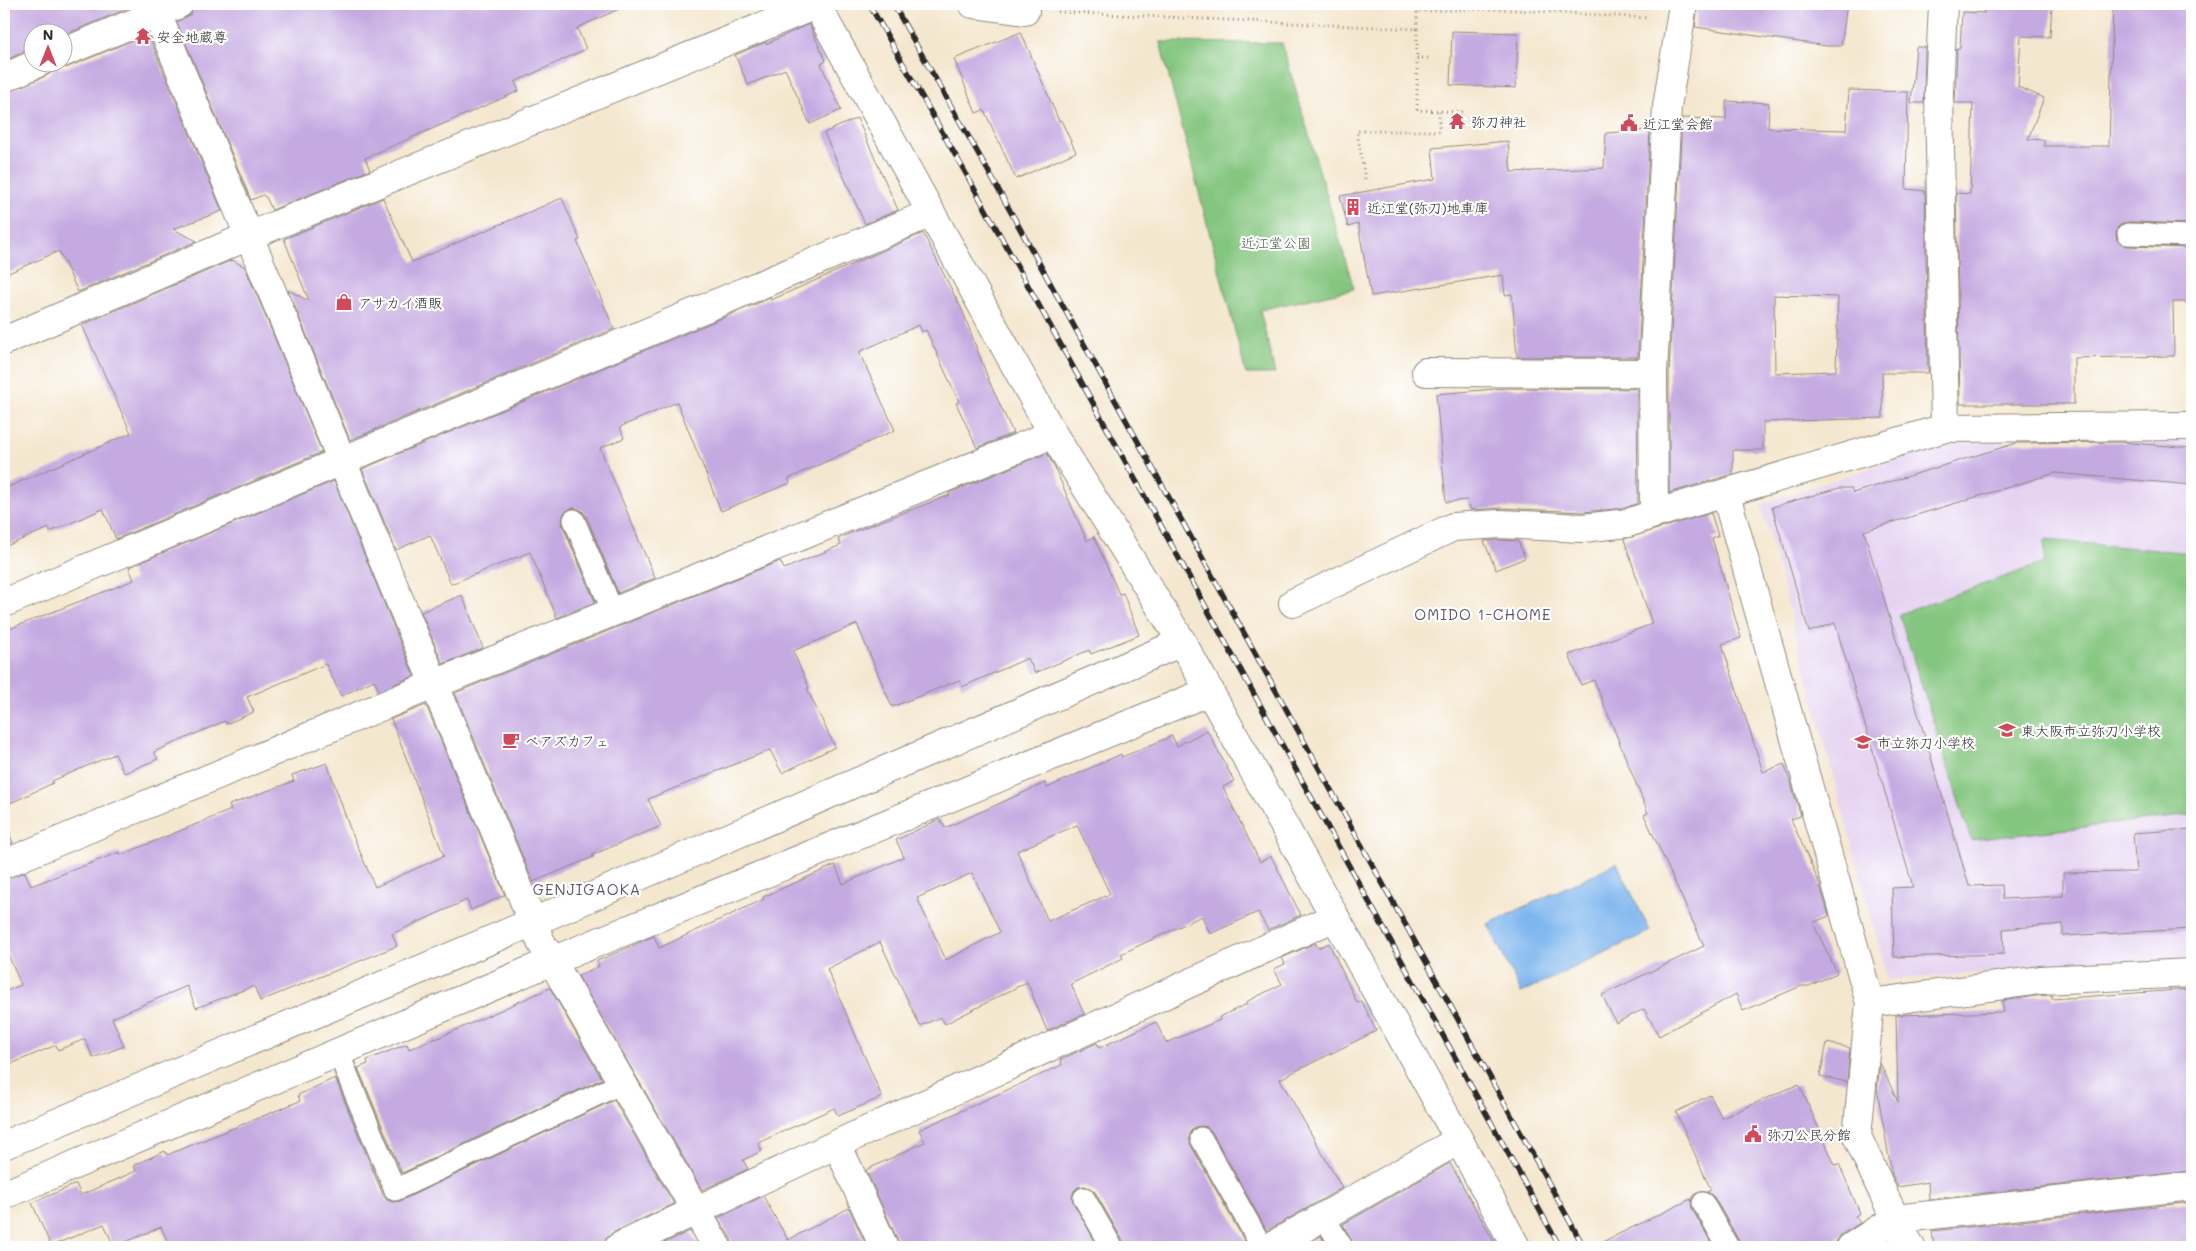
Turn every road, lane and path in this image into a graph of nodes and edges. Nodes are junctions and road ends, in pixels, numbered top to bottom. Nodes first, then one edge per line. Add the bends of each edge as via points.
1 (816, 4) edge
2 (973, 4) edge
3 (1943, 4) edge
4 (163, 7) edge
5 (1025, 7) edge
6 (1681, 12) edge
7 (1417, 29) junction
8 (72, 48) edge
9 (1417, 58) junction
10 (1429, 58) dead end
11 (22, 70) edge
12 (4, 78) edge
13 (1439, 111) junction
14 (1466, 112) dead end
15 (1365, 179) dead end
16 (931, 213) junction
17 (2128, 234) dead end
18 (249, 236) junction
19 (2192, 236) edge
20 (4, 341) edge
21 (1426, 372) dead end
22 (1653, 373) junction
23 (2192, 426) edge
24 (1944, 428) junction
25 (1053, 434) junction
26 (342, 460) junction
27 (1726, 495) junction
28 (1654, 514) junction
29 (574, 520) dead end
30 (4, 603) edge
31 (1293, 603) dead end
32 (613, 612) junction
33 (1182, 642) junction
34 (436, 684) junction
35 (1210, 691) junction
36 (4, 864) edge
37 (1335, 917) junction
38 (533, 922) junction
39 (552, 961) junction
40 (2192, 973) edge
41 (1870, 1002) junction
42 (338, 1052) junction
43 (622, 1083) junction
44 (1201, 1138) dead end
45 (1459, 1140) junction
46 (837, 1144) junction
47 (4, 1145) edge
48 (2192, 1186) edge
49 (4, 1195) edge
50 (1084, 1198) dead end
51 (1703, 1203) dead end
52 (696, 1211) junction
53 (1324, 1217) junction
54 (1894, 1219) junction
55 (619, 1247) edge
56 (717, 1247) edge
57 (884, 1247) edge
58 (1112, 1247) edge
59 (1262, 1247) edge
60 (1270, 1247) edge
61 (1342, 1247) edge
62 (1516, 1247) edge
63 (1728, 1247) edge
64 (1850, 1247) edge
65 (1911, 1247) edge

1 - 16 street
1 - 18 street
2 - 5 street
3 - 24 street via 1939,92
4 - 8 street
4 - 18 street
5 - 7 path
6 - 7 path via 1417,11
6 - 22 street via 1667,107
7 - 9 path
9 - 10 path
9 - 13 path via 1418,110
11 - 12 street
13 - 14 path
13 - 15 path via 1439,131 1357,131
16 - 25 street
16 - 26 street
17 - 19 lane
18 - 20 street
18 - 26 street
21 - 22 street
22 - 28 street
23 - 24 street
24 - 27 street
25 - 32 street
25 - 33 street
26 - 30 street
26 - 34 street
27 - 28 street
27 - 41 street
28 - 31 street via 1628,523 1583,528 1500,524 1453,526
29 - 32 lane
32 - 34 street
33 - 35 street
33 - 38 street
34 - 36 street
34 - 38 street
35 - 37 street
35 - 39 street
37 - 45 street
37 - 46 street
38 - 39 street
38 - 47 street
39 - 42 street
39 - 43 street
40 - 41 street via 2040,980
41 - 54 street via 1857,1136
42 - 43 lane via 395,1190
42 - 49 street
43 - 52 street
44 - 59 lane
45 - 53 street
45 - 62 street
46 - 52 street
46 - 57 street
48 - 54 street
50 - 58 lane
51 - 63 lane
52 - 55 street
52 - 56 street
53 - 60 street
53 - 61 lane
54 - 64 street
54 - 65 street

